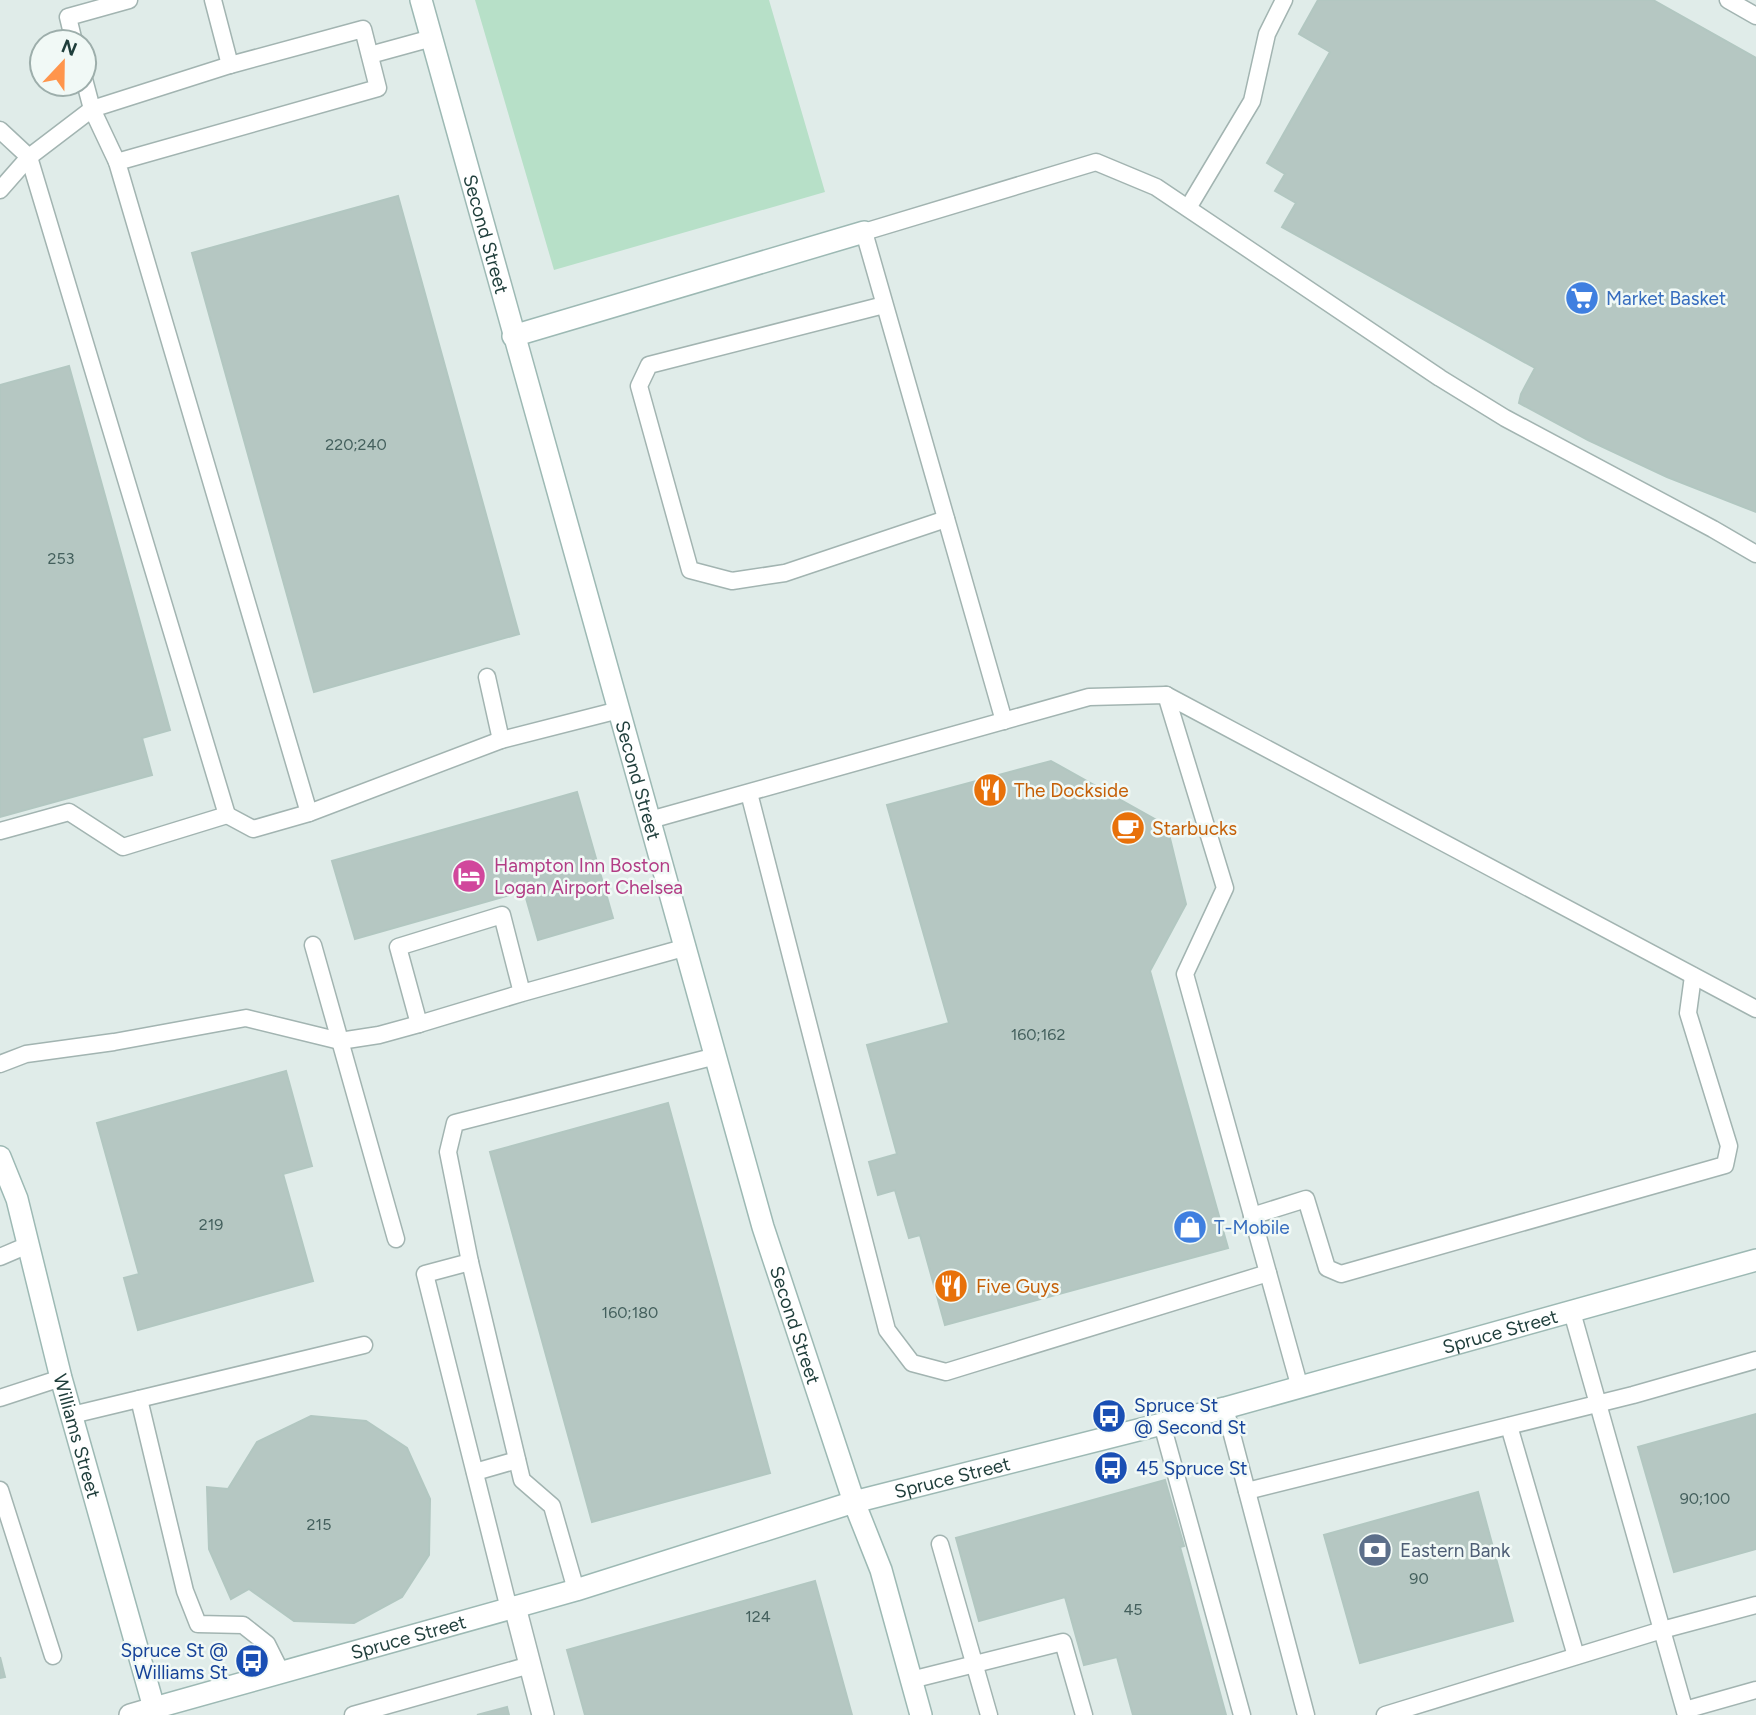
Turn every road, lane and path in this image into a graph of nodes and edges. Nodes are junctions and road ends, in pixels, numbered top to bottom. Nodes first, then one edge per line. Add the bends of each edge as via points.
1 (129, 0) edge
2 (213, 0) edge
3 (421, 0) edge
4 (1284, 0) edge
5 (1728, 0) edge
6 (1756, 16) edge
7 (71, 28) edge
8 (432, 38) junction
9 (370, 55) junction
10 (229, 65) junction
11 (89, 98) edge
12 (92, 109) junction
13 (0, 130) edge
14 (29, 158) junction
15 (117, 162) junction
16 (0, 190) edge
17 (1188, 208) junction
18 (864, 232) junction
19 (884, 305) junction
20 (513, 336) junction
21 (946, 519) junction
22 (1756, 554) edge
23 (487, 677) dead end
24 (1166, 695) junction
25 (619, 710) junction
26 (1004, 721) junction
27 (501, 740) junction
28 (749, 793) junction
29 (309, 813) junction
30 (227, 815) junction
31 (650, 820) junction
32 (0, 831) edge
33 (313, 945) dead end
34 (687, 947) junction
35 (1693, 976) junction
36 (522, 993) junction
37 (1756, 1009) edge
38 (419, 1024) junction
39 (340, 1041) junction
40 (716, 1056) junction
41 (0, 1064) edge
42 (0, 1157) edge
43 (1252, 1216) junction
44 (396, 1239) dead end
45 (28, 1245) junction
46 (0, 1257) edge
47 (1756, 1260) edge
48 (470, 1262) junction
49 (1268, 1273) junction
50 (1572, 1312) junction
51 (364, 1345) dead end
52 (1756, 1360) edge
53 (61, 1378) junction
54 (1300, 1388) junction
55 (0, 1398) edge
56 (139, 1399) junction
57 (1598, 1404) junction
58 (1225, 1408) junction
59 (72, 1415) junction
60 (1162, 1424) junction
61 (1509, 1426) junction
62 (517, 1460) junction
63 (475, 1472) junction
64 (0, 1490) edge
65 (1247, 1491) junction
66 (855, 1502) junction
67 (940, 1544) dead end
68 (576, 1590) junction
69 (1756, 1605) edge
70 (512, 1608) junction
71 (1662, 1630) junction
72 (53, 1656) dead end
73 (1576, 1656) junction
74 (976, 1663) junction
75 (530, 1665) junction
76 (281, 1672) junction
77 (911, 1680) junction
78 (1756, 1690) edge
79 (155, 1712) edge
80 (1685, 1713) edge
81 (130, 1715) edge
82 (353, 1715) edge
83 (543, 1715) edge
84 (921, 1715) edge
85 (989, 1715) edge
86 (1084, 1715) edge
87 (1242, 1715) edge
88 (1306, 1715) edge
89 (1385, 1715) edge

1 - 7 lane via 68,17
2 - 10 lane
3 - 8 main road, Second Street
4 - 17 lane via 1267,34 1252,101
5 - 6 lane
8 - 9 lane
8 - 20 main road, Second Street
9 - 10 lane via 363,29
9 - 15 lane via 378,88
10 - 12 lane
11 - 12 lane
12 - 14 lane
12 - 15 lane
13 - 14 lane
14 - 16 lane
14 - 30 lane
15 - 29 lane
17 - 18 lane via 1156,187 1096,162
17 - 22 lane via 1462,392
18 - 19 lane
18 - 20 main road
19 - 21 lane
19 - 21 lane via 649,365 639,386 690,570 732,581 785,573
20 - 25 main road, Second Street
21 - 26 lane
23 - 27 lane
24 - 26 lane via 1089,697
24 - 35 lane
24 - 43 lane via 1225,888 1185,974
25 - 27 lane
25 - 31 main road, Second Street
26 - 28 lane
27 - 29 lane
28 - 31 lane
28 - 49 lane via 887,1330 912,1363 946,1372
29 - 30 lane via 253,829
30 - 32 lane via 123,847 69,812
31 - 34 main road, Second Street
33 - 39 lane
34 - 36 lane
34 - 40 main road, Second Street
35 - 37 lane
35 - 43 lane via 1688,1013 1729,1146 1725,1165 1341,1274 1327,1268 1306,1199
36 - 38 lane
36 - 38 lane via 502,915 398,947
38 - 39 lane
39 - 41 lane via 246,1017 26,1054
39 - 44 lane
40 - 48 lane via 455,1123 448,1152
40 - 66 main road, Second Street via 763,1227
42 - 45 main road, Williams Street
43 - 49 lane
45 - 46 lane
45 - 53 main road, Williams Street
47 - 50 main road, Spruce Street
48 - 62 lane
48 - 63 lane via 425,1274
49 - 54 lane
50 - 54 main road, Spruce Street
50 - 57 lane
51 - 56 lane
52 - 57 lane
53 - 55 lane
53 - 59 main road, Williams Street
54 - 58 main road, Spruce Street
56 - 59 lane
56 - 76 lane via 185,1591 198,1624 243,1625 267,1644
57 - 61 lane
57 - 71 lane
58 - 60 main road, Spruce Street
58 - 65 lane
59 - 79 main road, Williams Street
60 - 66 main road, Spruce Street
60 - 87 lane
61 - 65 lane
61 - 73 lane
62 - 63 lane
62 - 68 lane via 522,1480 552,1506
63 - 70 lane
64 - 72 lane
65 - 88 lane
66 - 68 main road, Spruce Street
66 - 77 main road, Second Street via 881,1570
67 - 74 lane
68 - 70 main road, Spruce Street
69 - 71 lane
70 - 75 main road
70 - 76 main road, Spruce Street
71 - 73 lane
71 - 80 lane
73 - 89 lane
74 - 77 lane
74 - 85 lane
74 - 86 lane via 1063,1642
75 - 82 lane
75 - 83 main road
76 - 79 main road, Spruce Street
77 - 84 main road, Second Street
78 - 80 lane
79 - 81 main road, Spruce Street

